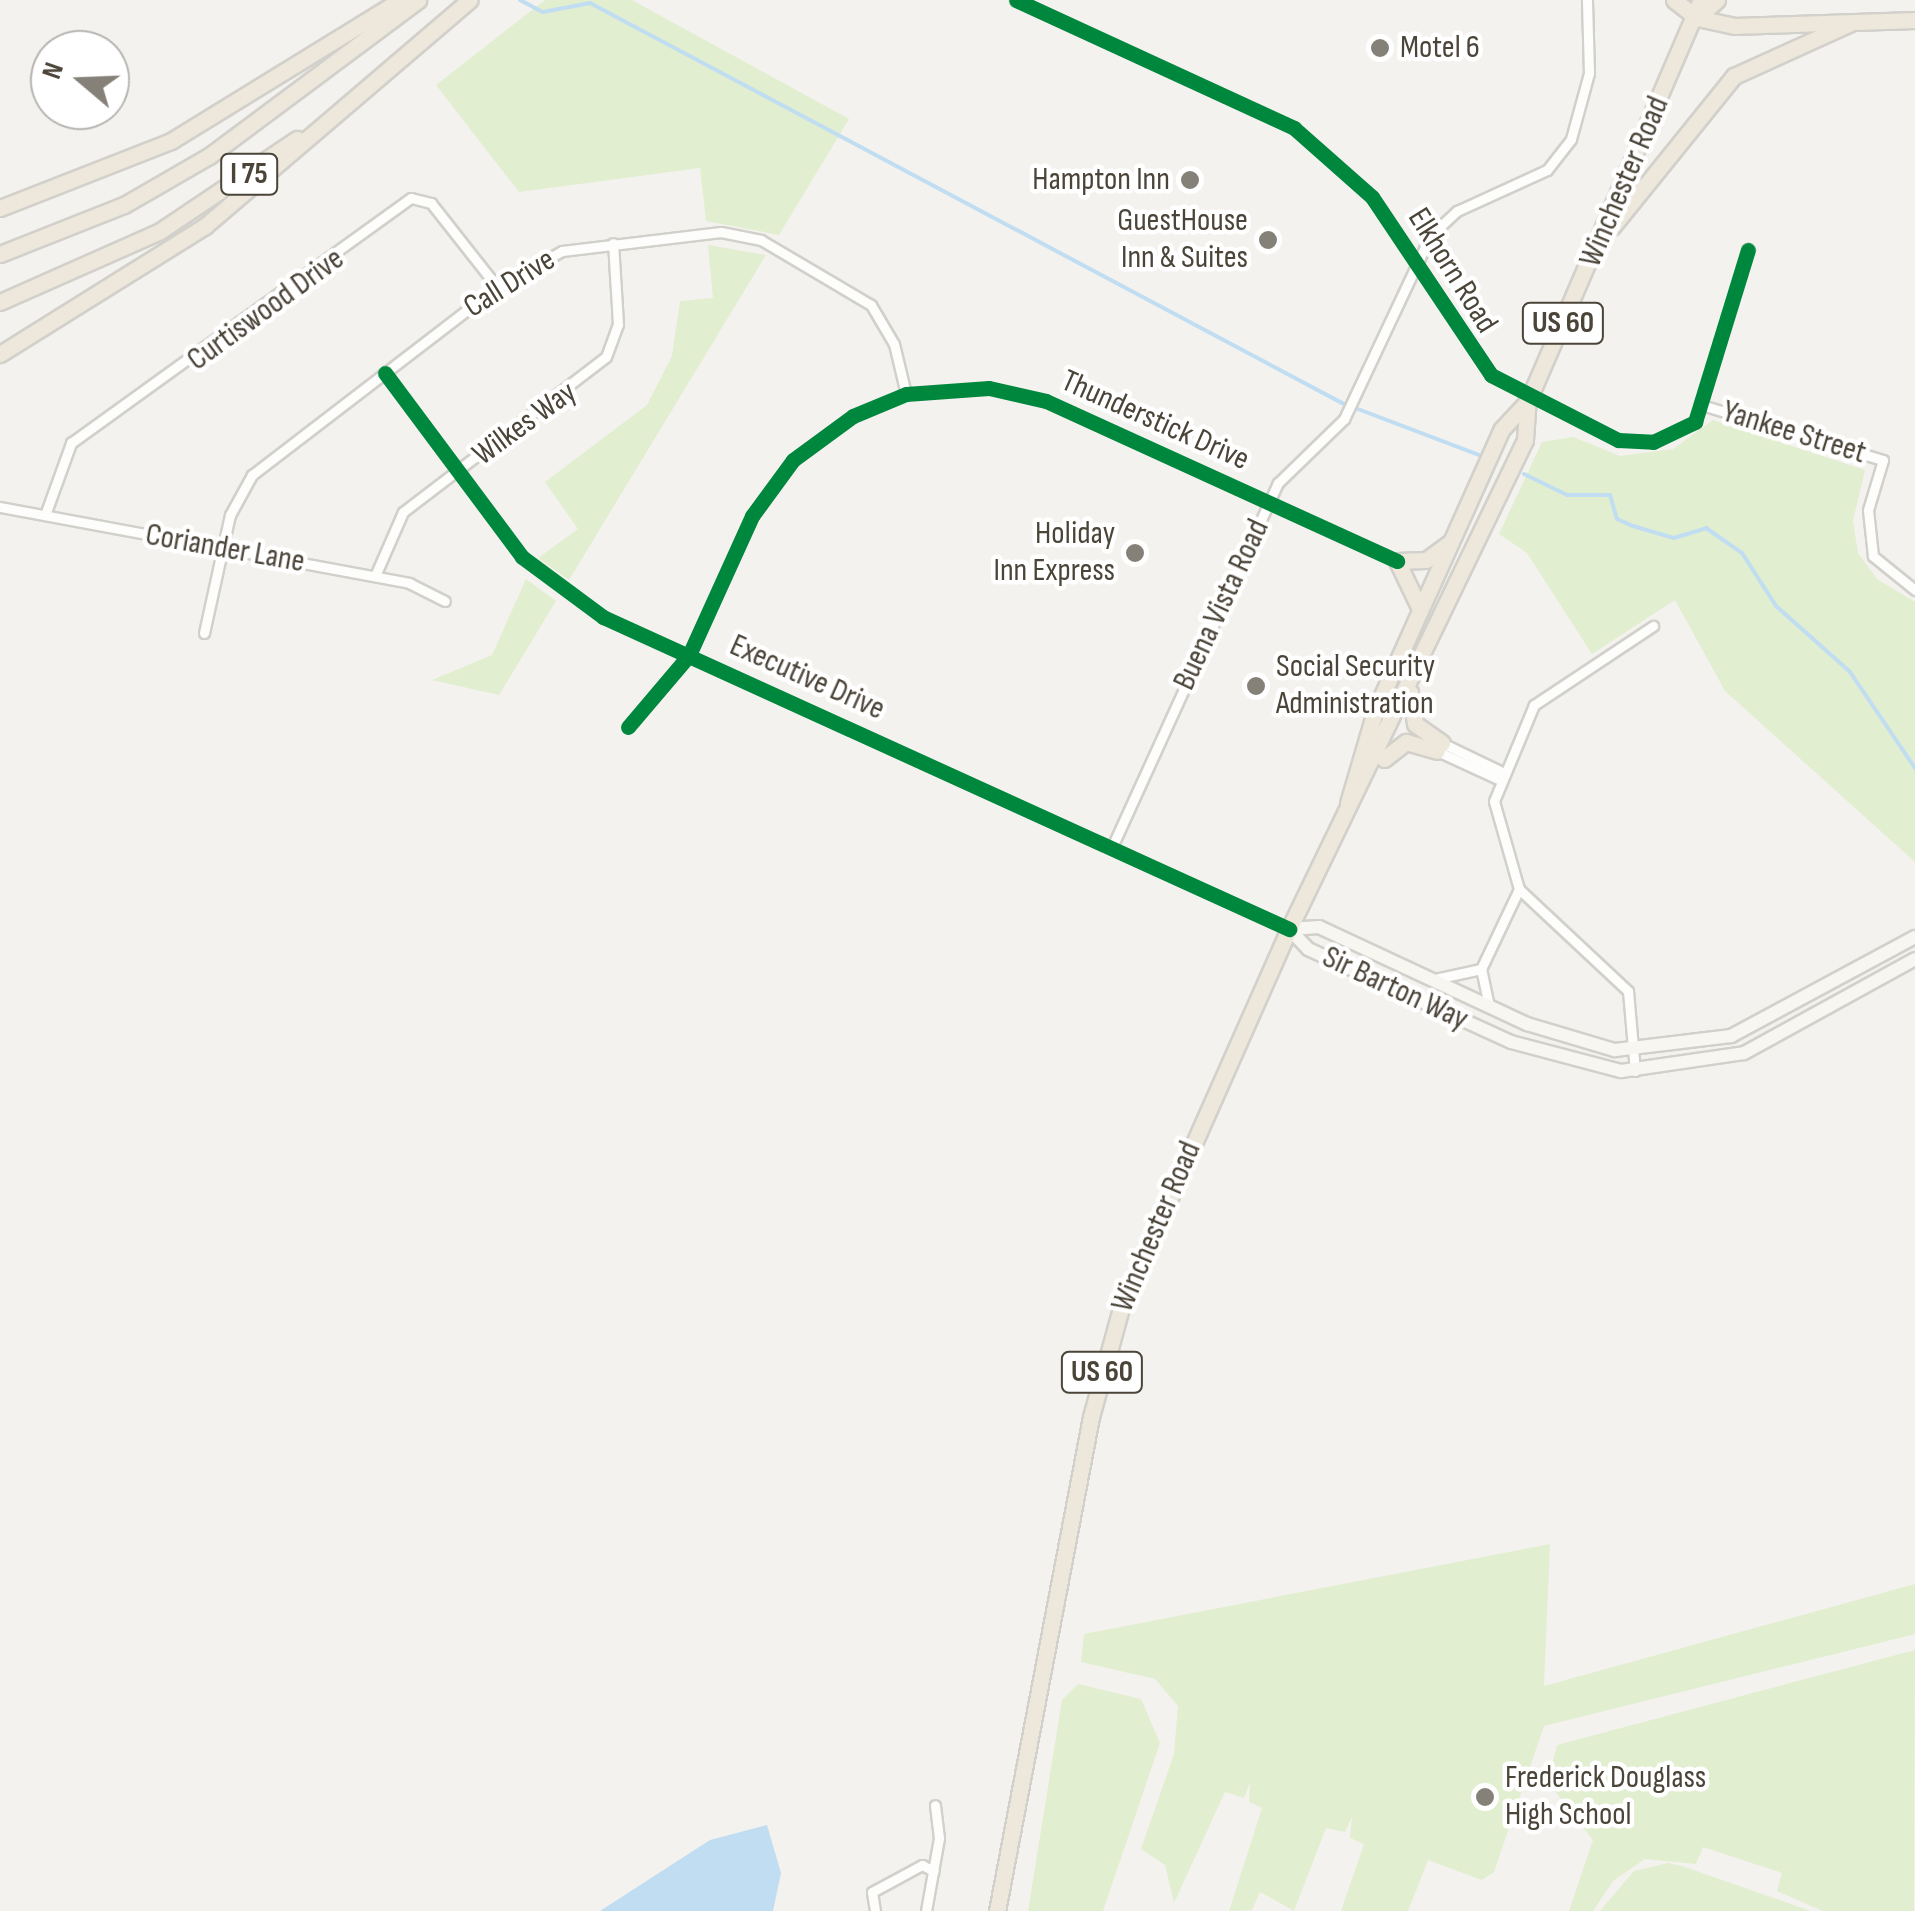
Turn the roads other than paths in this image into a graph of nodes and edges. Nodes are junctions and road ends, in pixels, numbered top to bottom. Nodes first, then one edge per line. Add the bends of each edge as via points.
1 (400, 0) edge
2 (418, 0) edge
3 (469, 0) edge
4 (1016, 0) edge
5 (1588, 0) edge
6 (1674, 0) edge
7 (1701, 0) edge
8 (1717, 0) edge
9 (1697, 18) junction
10 (1915, 20) edge
11 (1851, 23) junction
12 (0, 208) edge
13 (612, 243) junction
14 (1598, 246) junction
15 (1748, 250) dead end
16 (0, 254) edge
17 (1416, 264) junction
18 (496, 287) junction
19 (0, 302) edge
20 (0, 354) edge
21 (385, 373) junction
22 (906, 394) junction
23 (1528, 400) junction
24 (1705, 406) junction
25 (460, 471) junction
26 (1269, 502) junction
27 (0, 507) edge
28 (45, 514) junction
29 (1452, 540) junction
30 (222, 550) junction
31 (1398, 561) junction
32 (375, 576) junction
33 (1915, 590) edge
34 (445, 600) dead end
35 (1420, 613) junction
36 (1653, 626) dead end
37 (204, 633) dead end
38 (688, 654) junction
39 (1411, 685) junction
40 (628, 727) dead end
41 (1440, 747) junction
42 (1499, 775) junction
43 (1369, 778) junction
44 (1348, 805) junction
45 (1112, 847) junction
46 (1520, 889) junction
47 (1289, 929) junction
48 (1915, 937) edge
49 (1915, 959) edge
50 (1480, 969) junction
51 (1432, 980) junction
52 (1489, 1006) junction
53 (1635, 1050) junction
54 (1635, 1071) junction
55 (935, 1805) dead end
56 (934, 1871) junction
57 (875, 1911) edge
58 (926, 1911) edge
59 (997, 1911) edge

1 - 12 highway via 171,141
2 - 16 highway, I 75 via 209,156 124,205
3 - 19 highway, I 75 via 224,192 104,261
3 - 20 highway via 205,226
4 - 17 street, Elkhorn Road via 1294,128 1367,192
5 - 17 street, Buena Vista Road via 1589,73 1560,156 1445,219
6 - 9 highway
7 - 9 highway, Winchester Road / US 60
8 - 9 highway, Winchester Road / US 60
9 - 11 highway
9 - 14 highway, Winchester Road / US 60
10 - 11 highway
11 - 14 highway via 1734,76 1676,138
13 - 18 street, Call Drive via 546,256
13 - 22 street, Call Drive via 721,232 780,249 871,306 894,344
13 - 25 street, Wilkes Way via 618,324 606,357
14 - 23 highway, Winchester Road / US 60
15 - 24 street
17 - 23 street, Elkhorn Road via 1466,348
17 - 26 street, Buena Vista Road via 1356,400 1290,466
18 - 21 street, Call Drive
18 - 28 street, Curtiswood Drive via 432,203 411,198 71,444
21 - 25 street, Executive Drive
21 - 30 street, Call Drive via 252,475
22 - 26 street, Thunderstick Drive via 1018,393
22 - 38 street, Thunderstick Drive via 852,416 793,460 752,516
23 - 24 street, Elkhorn Road via 1618,440 1653,442 1677,435
23 - 29 highway, Winchester Road / US 60 via 1502,429
23 - 39 highway, Winchester Road / US 60 via 1525,440
24 - 33 street, Yankee Street via 1883,460 1868,510 1873,556
25 - 32 street, Wilkes Way via 394,522
25 - 38 street, Executive Drive via 543,575 603,617
26 - 31 street, Thunderstick Drive
26 - 45 street, Buena Vista Road
27 - 28 street, Coriander Lane
28 - 30 street, Coriander Lane
29 - 31 highway via 1426,560
29 - 35 highway, Winchester Road / US 60
30 - 32 street, Coriander Lane
30 - 37 street, Call Drive
31 - 35 highway via 1418,590
32 - 34 street, Coriander Lane
35 - 44 highway, Winchester Road / US 60 via 1356,755
36 - 42 street via 1548,691
38 - 40 street, Thunderstick Drive
38 - 45 street, Executive Drive
39 - 41 highway via 1415,724
39 - 43 highway, Winchester Road / US 60
41 - 42 street
41 - 43 highway via 1398,744
42 - 46 street via 1497,833
43 - 44 highway, Winchester Road / US 60
44 - 47 highway, Winchester Road / US 60
45 - 47 street, Executive Drive
46 - 50 street
46 - 53 street via 1624,982
47 - 51 main road, Sir Barton Way via 1319,927
47 - 54 main road, Sir Barton Way via 1308,949 1511,1042 1576,1065
47 - 59 highway, Winchester Road / US 60 via 1109,1345
48 - 53 main road, Sir Barton Way via 1766,1022 1699,1044
49 - 54 main road, Sir Barton Way via 1744,1053
50 - 51 street
50 - 52 street
51 - 52 main road, Sir Barton Way
52 - 53 main road, Sir Barton Way via 1558,1036
53 - 54 street
55 - 56 street
56 - 57 street via 922,1865 872,1892
56 - 58 street

